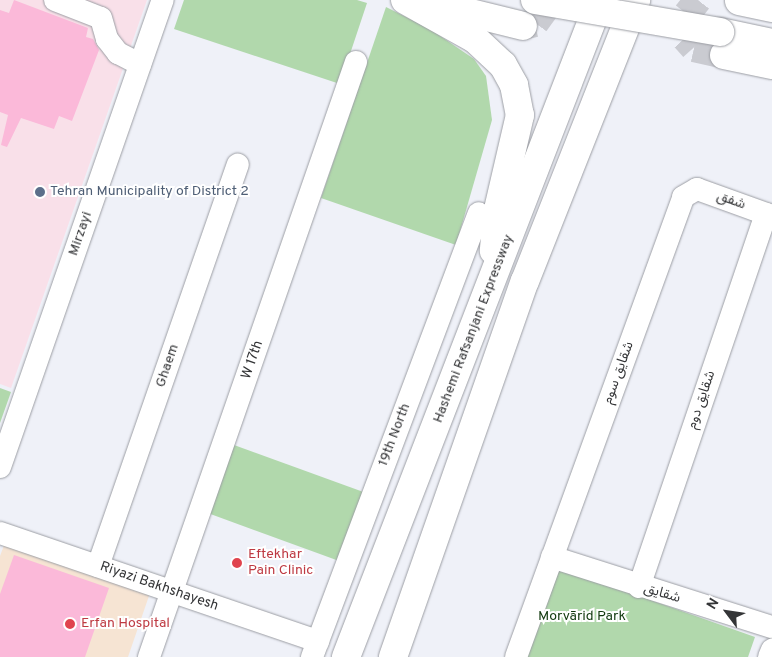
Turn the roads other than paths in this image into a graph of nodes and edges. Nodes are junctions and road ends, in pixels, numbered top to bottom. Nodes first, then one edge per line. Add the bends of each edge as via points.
1 (55, 0) edge
2 (163, 0) edge
3 (405, 0) edge
4 (418, 0) edge
5 (536, 0) edge
6 (600, 0) edge
7 (636, 0) edge
8 (646, 0) edge
9 (772, 8) edge
10 (772, 24) edge
11 (523, 26) dead end
12 (727, 26) junction
13 (772, 43) edge
14 (356, 62) dead end
15 (140, 64) junction
16 (772, 65) edge
17 (238, 166) dead end
18 (689, 191) joint
19 (479, 212) dead end
20 (769, 215) edge
21 (492, 283) junction
22 (0, 467) edge
23 (0, 533) edge
24 (552, 557) junction
25 (98, 566) junction
26 (639, 587) junction
27 (173, 592) junction
28 (772, 627) edge
29 (315, 649) edge
30 (772, 650) edge
31 (149, 657) edge
32 (346, 657) edge
33 (392, 657) edge
34 (516, 657) edge
35 (769, 657) edge

1 - 15 street via 101,18 107,39 118,53
2 - 15 street, Mirzayi
3 - 21 main road via 475,39 503,65 514,85 520,115 497,214
4 - 11 main road
5 - 12 main road, bridge
6 - 21 main road, Hashemi Rafsanjani Expressway
7 - 33 main road via 525,281
8 - 12 main road
9 - 12 main road
10 - 12 main road
12 - 13 main road
12 - 16 main road
14 - 27 street, W 17th
15 - 22 street, Mirzayi
17 - 25 street, Ghaem
18 - 20 street, شفق via 696,189
18 - 24 street, شقایق سوم via 683,197
19 - 29 street, 19th North
20 - 26 street, شقایق دوم
21 - 32 main road, Hashemi Rafsanjani Expressway
23 - 25 street, Riyazi Bakhshayesh
24 - 26 street, شقایق
24 - 34 street, شقایق سوم
25 - 27 street, Riyazi Bakhshayesh
26 - 28 street, شقایق
27 - 29 street, Riyazi Bakhshayesh
27 - 31 street, W 17th
30 - 35 street

